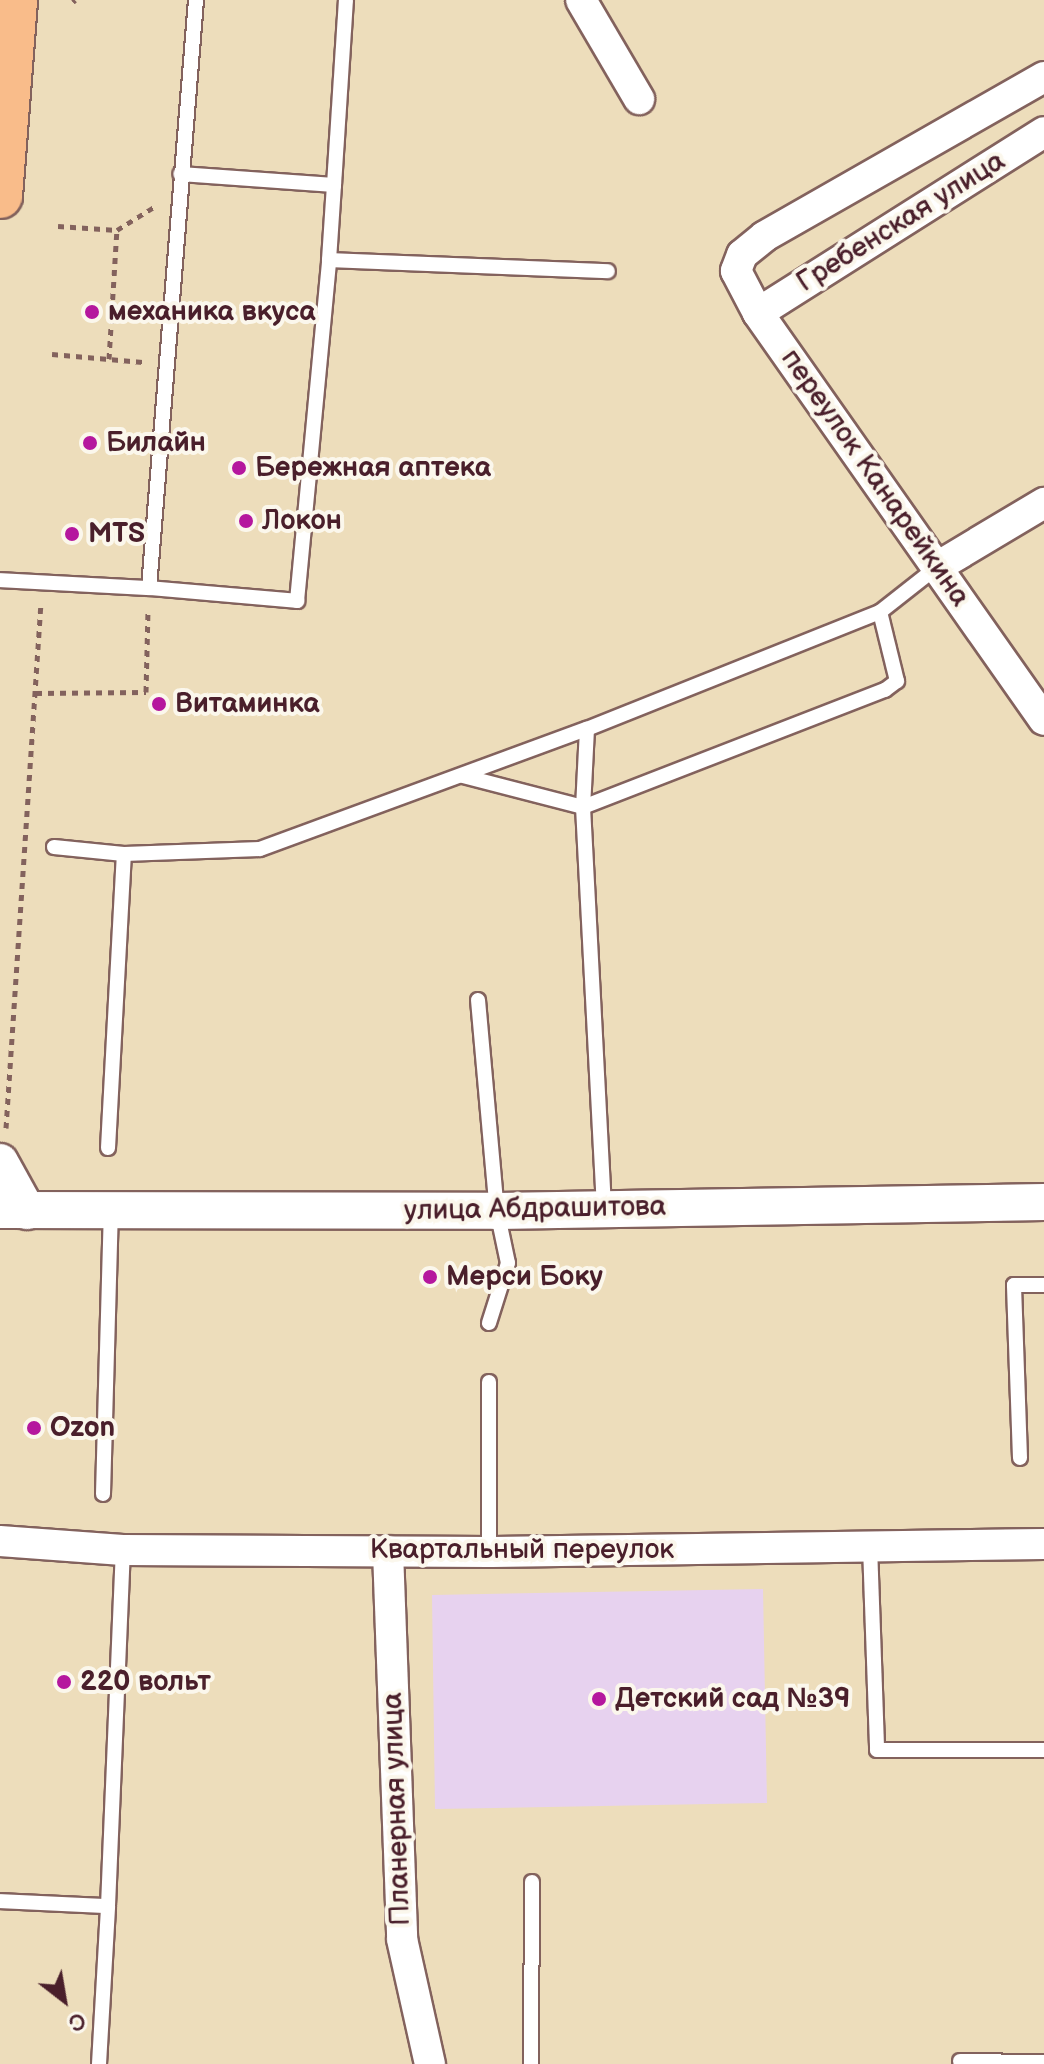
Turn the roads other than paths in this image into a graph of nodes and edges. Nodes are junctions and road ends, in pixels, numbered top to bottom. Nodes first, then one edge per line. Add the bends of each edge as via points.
1 (15, 0) edge
2 (196, 0) edge
3 (346, 0) edge
4 (581, 0) edge
5 (1044, 77) edge
6 (639, 99) dead end
7 (1044, 132) edge
8 (180, 174) junction
9 (334, 185) junction
10 (0, 196) edge
11 (764, 237) joint
12 (329, 260) junction
13 (608, 271) dead end
14 (758, 313) junction
15 (1044, 503) edge
16 (937, 567) junction
17 (0, 580) edge
18 (149, 588) junction
19 (880, 612) junction
20 (1044, 720) edge
21 (587, 729) junction
22 (463, 776) junction
23 (583, 807) junction
24 (54, 847) dead end
25 (124, 854) junction
26 (478, 1000) dead end
27 (108, 1148) dead end
28 (1, 1165) edge
29 (1044, 1202) edge
30 (604, 1208) junction
31 (13, 1210) edge
32 (497, 1211) junction
33 (111, 1213) junction
34 (1044, 1285) edge
35 (489, 1323) dead end
36 (489, 1382) dead end
37 (1020, 1458) dead end
38 (103, 1494) dead end
39 (0, 1541) edge
40 (1044, 1544) edge
41 (870, 1546) junction
42 (123, 1550) junction
43 (388, 1551) junction
44 (489, 1552) junction
45 (1044, 1750) edge
46 (532, 1882) dead end
47 (0, 1901) edge
48 (108, 1906) junction
49 (960, 2061) dead end
50 (1044, 2062) edge
51 (99, 2064) edge
52 (430, 2064) edge
53 (531, 2064) edge

1 - 10 main road
2 - 8 lane
3 - 9 lane
4 - 6 street
5 - 11 street, Гребенская улица
7 - 14 street, Гребенская улица
8 - 9 lane
8 - 18 lane
9 - 12 lane
11 - 14 street, переулок Канарейкина via 742,255 736,271
12 - 13 lane
12 - 18 lane via 297,601
14 - 16 street, переулок Канарейкина
15 - 16 street
16 - 19 lane
16 - 20 street, переулок Канарейкина
17 - 18 lane
19 - 21 lane
19 - 23 lane via 897,681 885,690
21 - 22 lane
21 - 23 lane
22 - 23 lane
22 - 25 lane via 260,849
23 - 30 lane
24 - 25 lane
25 - 27 lane
26 - 32 lane
28 - 31 street, улица Абдрашитова
29 - 30 street, улица Абдрашитова
30 - 32 street, улица Абдрашитова
31 - 33 street, улица Абдрашитова
32 - 33 street, улица Абдрашитова
32 - 35 lane via 508,1263
33 - 38 lane
34 - 37 lane via 1014,1285
36 - 44 lane
39 - 42 street, Квартальный переулок
40 - 41 street, Квартальный переулок
41 - 44 street, Квартальный переулок
41 - 45 lane via 877,1750
42 - 43 street, Квартальный переулок
42 - 48 lane
43 - 44 street, Квартальный переулок
43 - 52 street, Планерная улица via 402,1939
46 - 53 lane
47 - 48 lane
48 - 51 lane
49 - 50 lane

